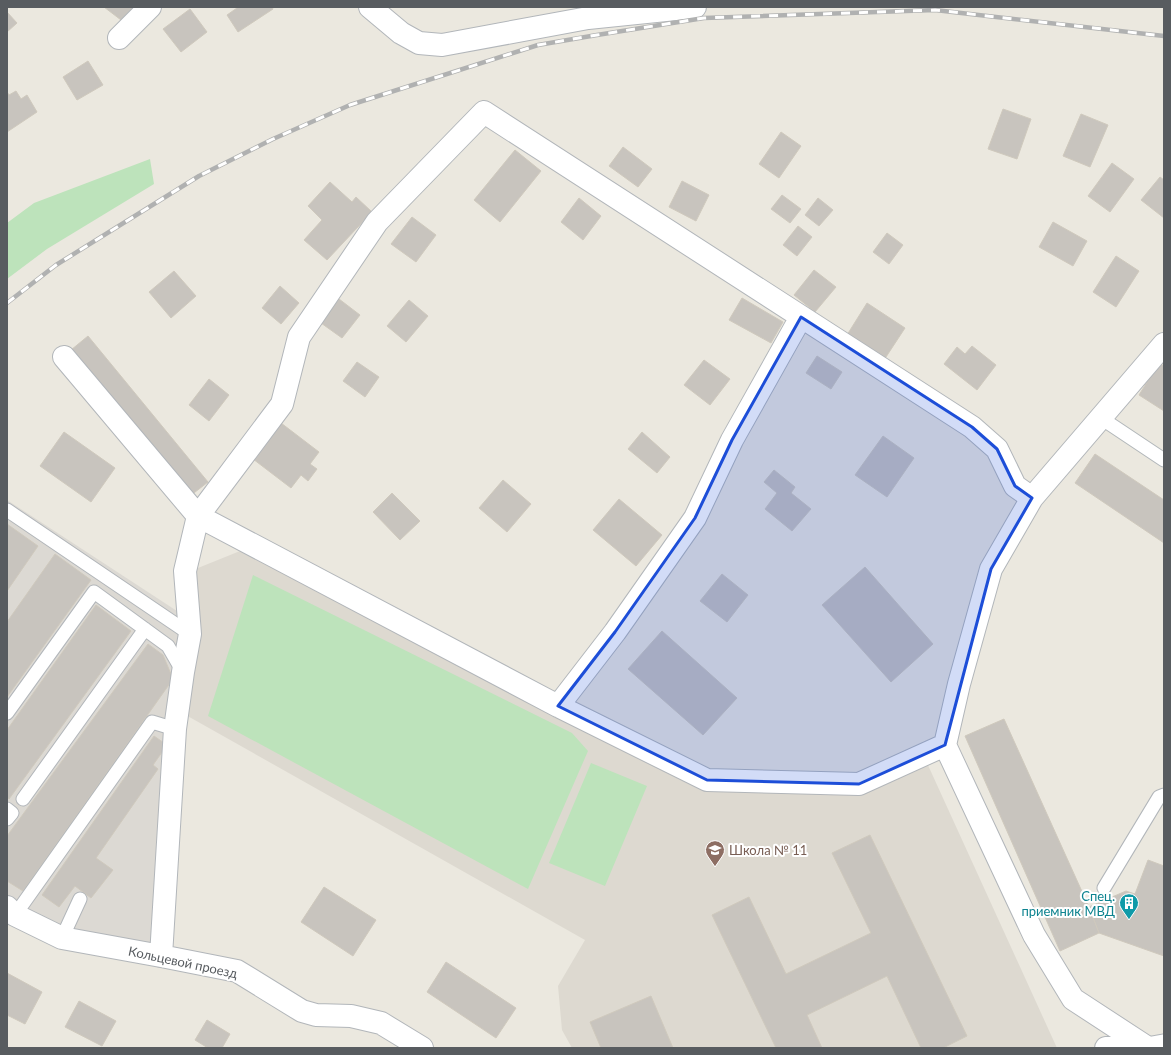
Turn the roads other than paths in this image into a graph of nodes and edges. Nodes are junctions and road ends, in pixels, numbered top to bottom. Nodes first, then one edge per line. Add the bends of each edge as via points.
1 (150, 7) edge
2 (370, 7) edge
3 (696, 7) edge
4 (119, 38) dead end
5 (801, 317) junction
6 (1164, 344) edge
7 (64, 357) dead end
8 (1101, 418) junction
9 (1164, 460) edge
10 (1032, 498) junction
11 (7, 510) edge
12 (198, 516) junction
13 (145, 629) junction
14 (190, 634) junction
15 (183, 672) junction
16 (558, 706) junction
17 (7, 713) edge
18 (175, 729) junction
19 (945, 745) junction
20 (1164, 796) edge
21 (23, 799) dead end
22 (7, 809) edge
23 (7, 819) edge
24 (1104, 888) dead end
25 (80, 899) dead end
26 (11, 911) edge
27 (62, 938) junction
28 (161, 956) junction
29 (1164, 1041) edge
30 (1145, 1046) edge
31 (422, 1048) edge
32 (1106, 1048) edge

1 - 4 street
2 - 3 street via 400,33 419,43 442,45 588,18
5 - 10 street via 972,427 997,449 1015,486
5 - 12 street via 484,112 377,222 299,337 282,404
5 - 16 street via 732,440 695,518 615,632
6 - 8 street
7 - 12 street
8 - 9 lane
8 - 10 street
10 - 19 street via 991,569
11 - 14 lane
12 - 14 street via 185,571
12 - 16 street
13 - 15 lane via 168,646
13 - 17 lane via 94,592
13 - 21 lane
14 - 15 street
15 - 18 street
16 - 19 street via 707,780 859,784
18 - 26 lane via 152,722
18 - 28 street
19 - 30 street via 1034,936 1073,999
20 - 24 lane via 1159,797
22 - 23 lane via 12,812
25 - 27 lane
26 - 27 street, Кольцевой проезд
27 - 28 street, Кольцевой проезд
28 - 31 street, Кольцевой проезд via 237,971 302,1011 316,1016 351,1016 381,1023
29 - 30 lane
30 - 32 street

